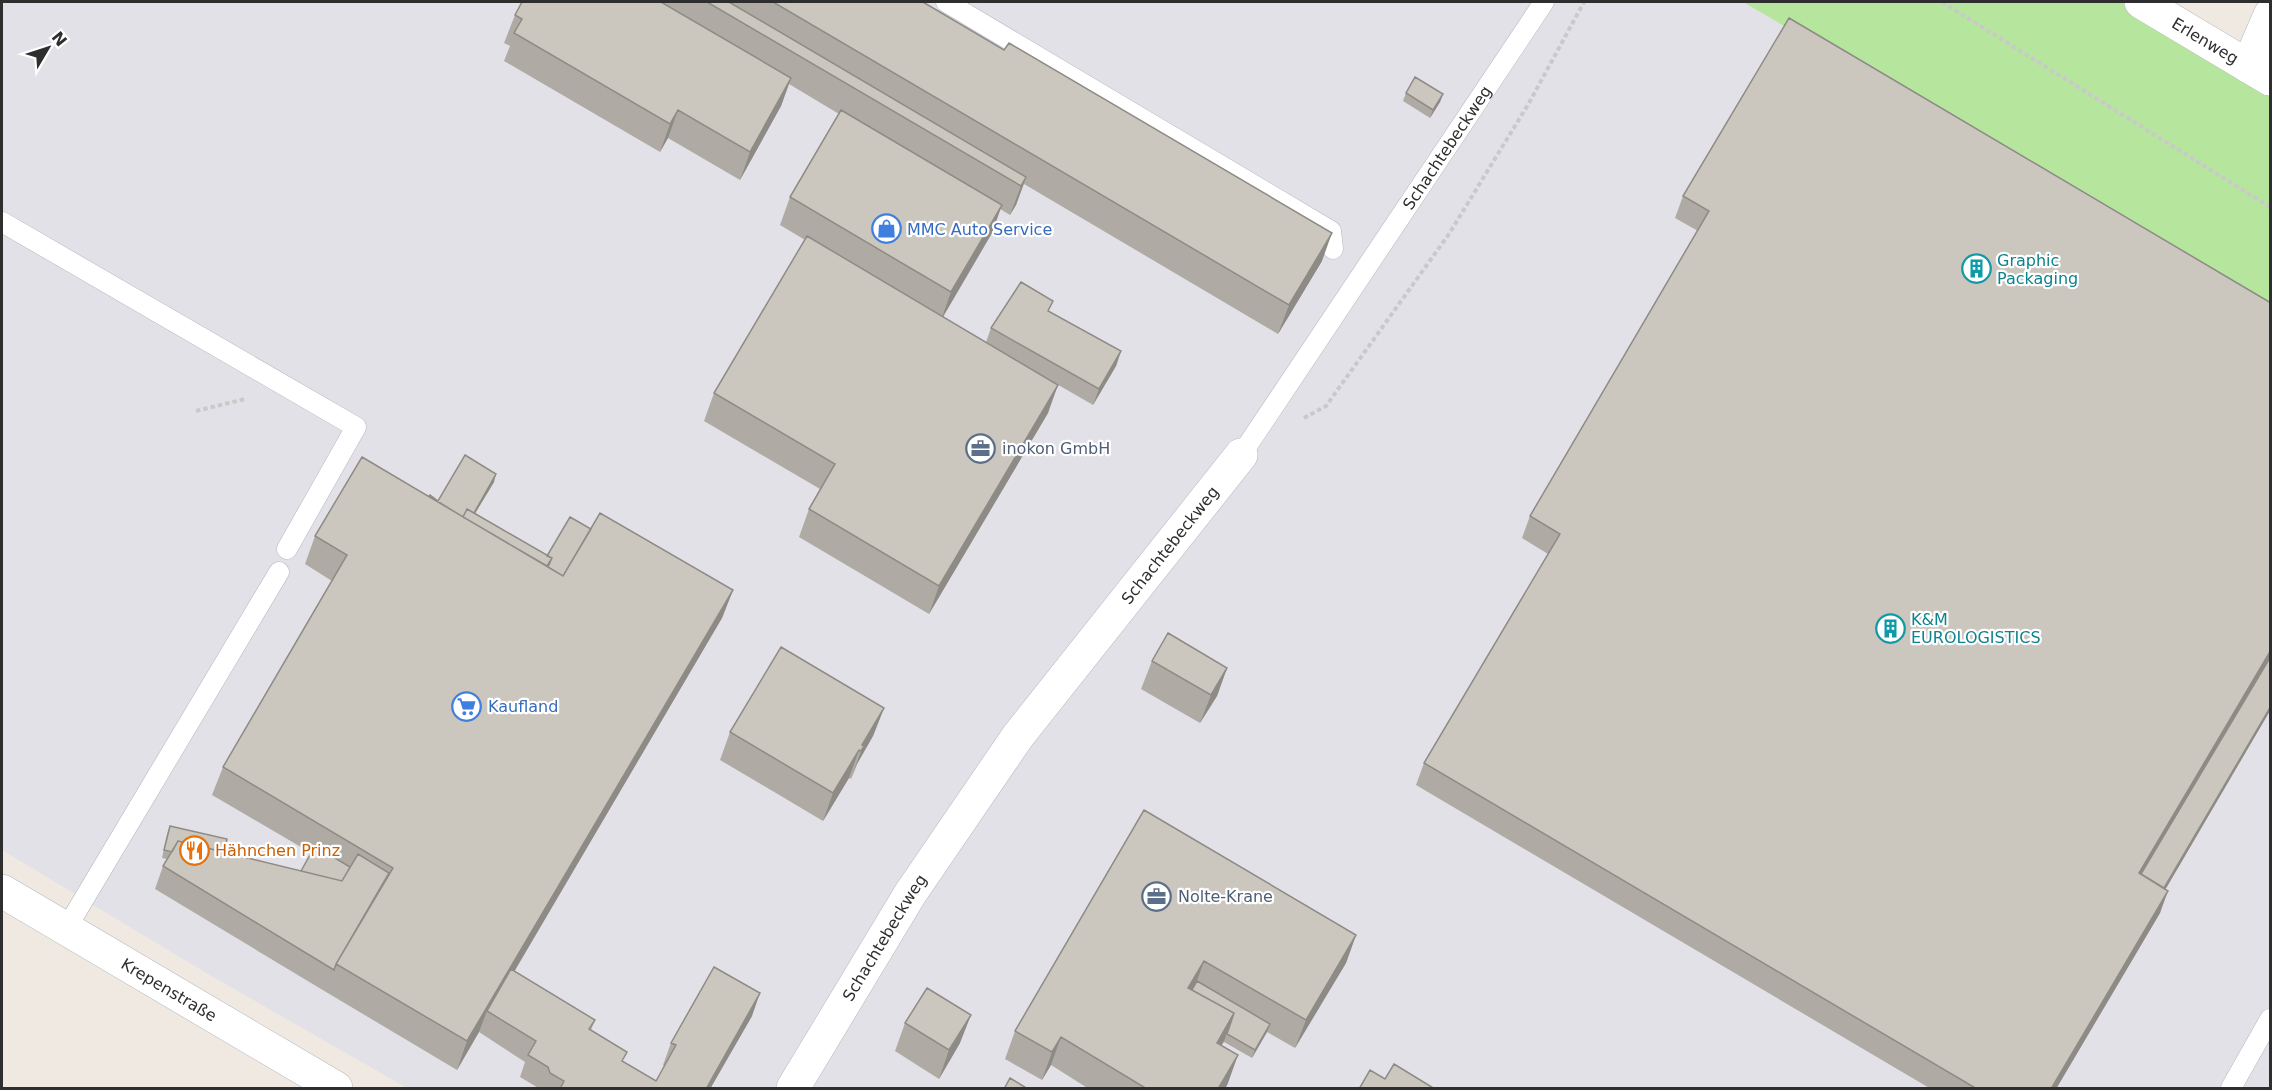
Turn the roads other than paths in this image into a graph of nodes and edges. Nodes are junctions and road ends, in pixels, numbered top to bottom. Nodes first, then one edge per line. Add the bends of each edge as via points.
1 (946, 2) edge
2 (1544, 2) edge
3 (2141, 2) edge
4 (2271, 15) edge
5 (2259, 72) edge
6 (2, 222) edge
7 (1333, 249) edge
8 (1241, 455) joint
9 (2, 891) edge
10 (66, 929) junction
11 (2271, 1019) edge
12 (336, 1089) edge
13 (793, 1089) edge
14 (2231, 1089) edge

1 - 7 lane via 1331,231
2 - 8 lane, Schachtebeckweg
3 - 5 street, Erlenweg
4 - 5 street
6 - 10 lane via 356,427
8 - 13 street, Schachtebeckweg via 1021,731 909,894
9 - 10 street, Krepenstraße
10 - 12 street, Krepenstraße
11 - 14 lane

